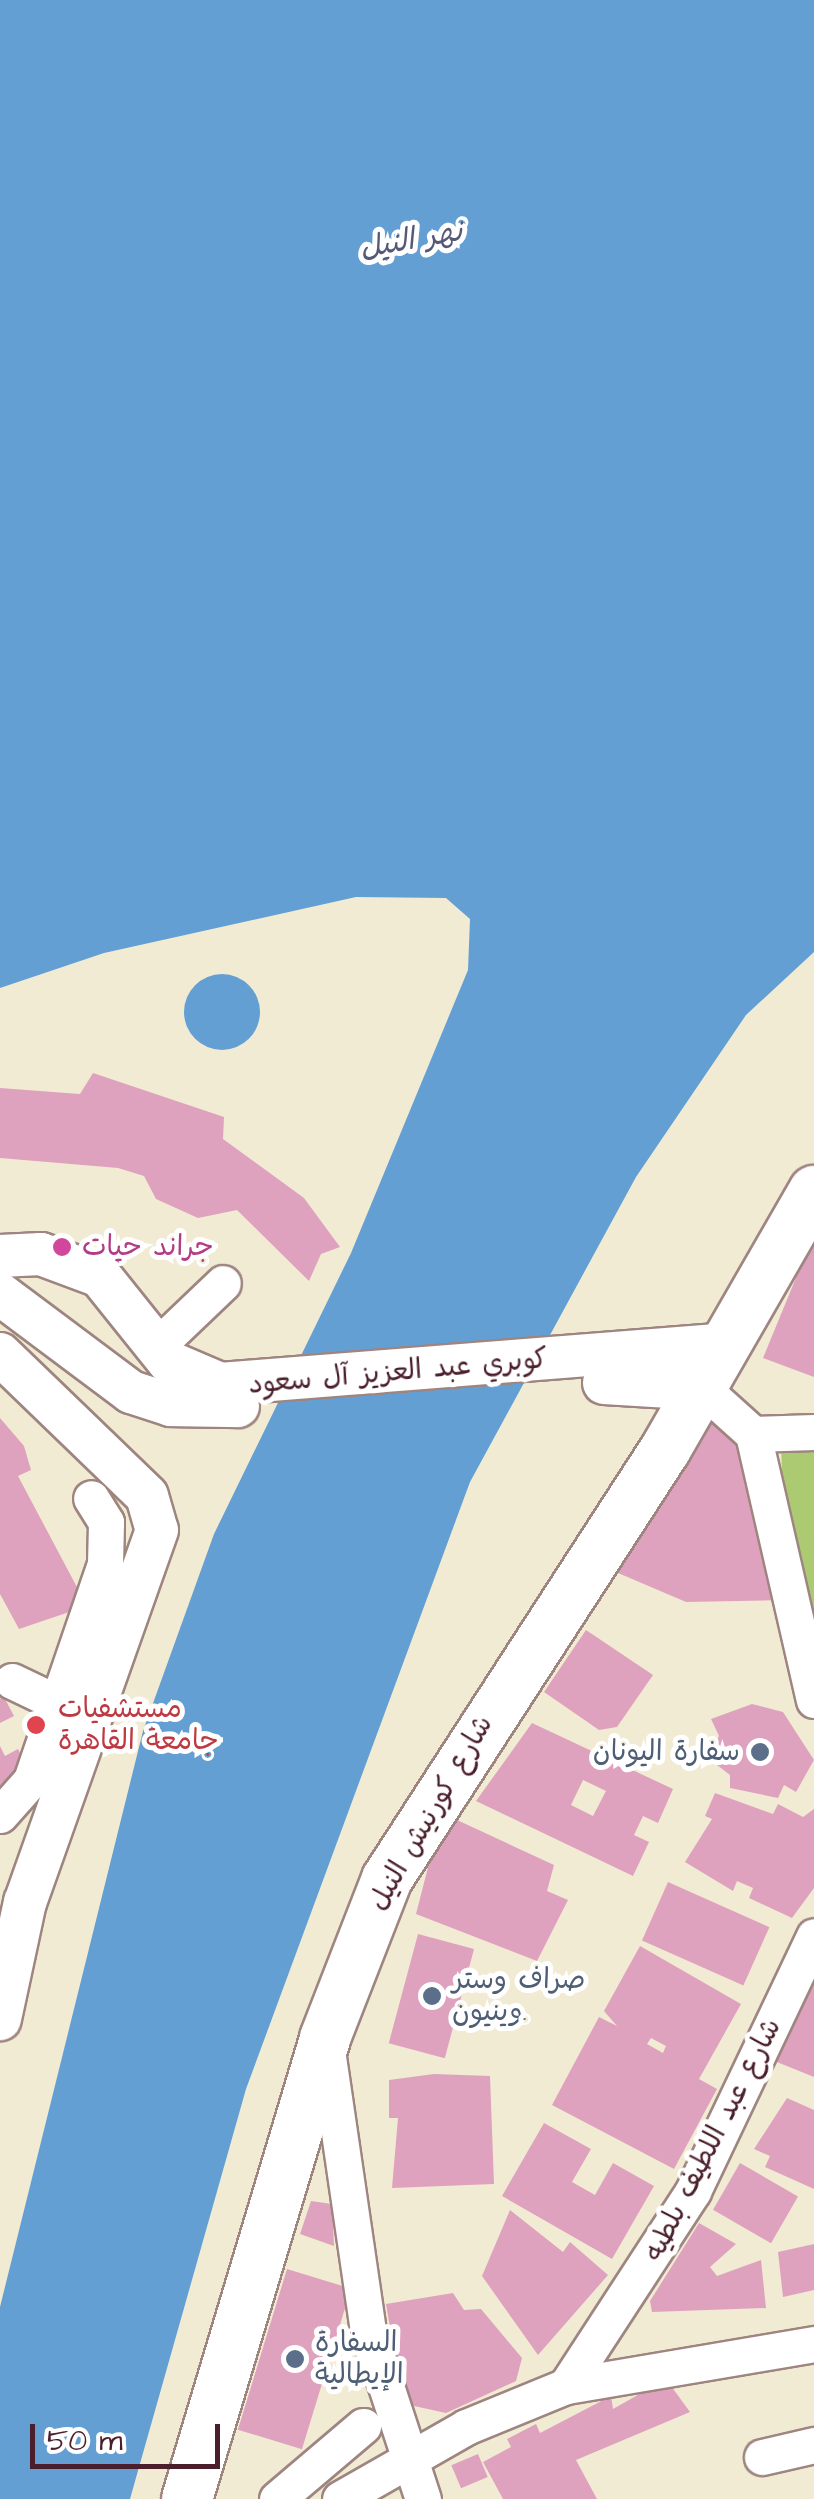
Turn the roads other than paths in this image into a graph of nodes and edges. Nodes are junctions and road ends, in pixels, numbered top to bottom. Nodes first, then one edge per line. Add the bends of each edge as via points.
1 (814, 1191) edge
2 (7, 1261) edge
3 (223, 1282) dead end
4 (0, 1294) edge
5 (728, 1344) junction
6 (157, 1346) junction
7 (0, 1354) edge
8 (635, 1366) junction
9 (113, 1382) junction
10 (702, 1389) junction
11 (233, 1396) junction
12 (814, 1432) edge
13 (754, 1434) junction
14 (91, 1498) dead end
15 (12, 1681) dead end
16 (814, 1700) edge
17 (58, 1702) junction
18 (0, 1815) edge
19 (814, 1936) edge
20 (0, 2020) edge
21 (325, 2038) junction
22 (814, 2344) edge
23 (566, 2386) junction
24 (814, 2445) edge
25 (762, 2457) dead end
26 (403, 2459) junction
27 (370, 2477) junction
28 (187, 2499) edge
29 (278, 2499) edge
30 (340, 2499) edge
31 (423, 2499) edge

1 - 5 highway, شارع كورنيش النيل
2 - 6 main road, كوبري عبد العزيز آل سعود via 100,1276
3 - 6 street
4 - 9 main road, كوبري عبد العزيز آل سعود
5 - 8 main road, كوبري عبد العزيز آل سعود
5 - 10 highway, شارع كورنيش النيل
6 - 9 main road via 142,1372
6 - 11 main road, كوبري عبد العزيز آل سعود via 184,1374
7 - 20 main road via 146,1496 157,1530 25,1902
8 - 10 main road, كوبري عبد العزيز آل سعود
8 - 11 main road, كوبري عبد العزيز آل سعود
9 - 11 main road, كوبري عبد العزيز آل سعود via 171,1404
10 - 13 street
10 - 21 highway, شارع كورنيش النيل via 397,1863
12 - 13 street
13 - 16 street
14 - 17 street via 108,1550
15 - 17 street
17 - 18 street via 31,1780
19 - 23 street, شارع عبد اللطيف بلطيه via 692,2191
21 - 26 street via 354,2265
21 - 28 highway, شارع كورنيش النيل
22 - 23 street
23 - 26 street
24 - 25 street
26 - 27 street
26 - 31 street
27 - 29 street via 351,2436
27 - 30 street

